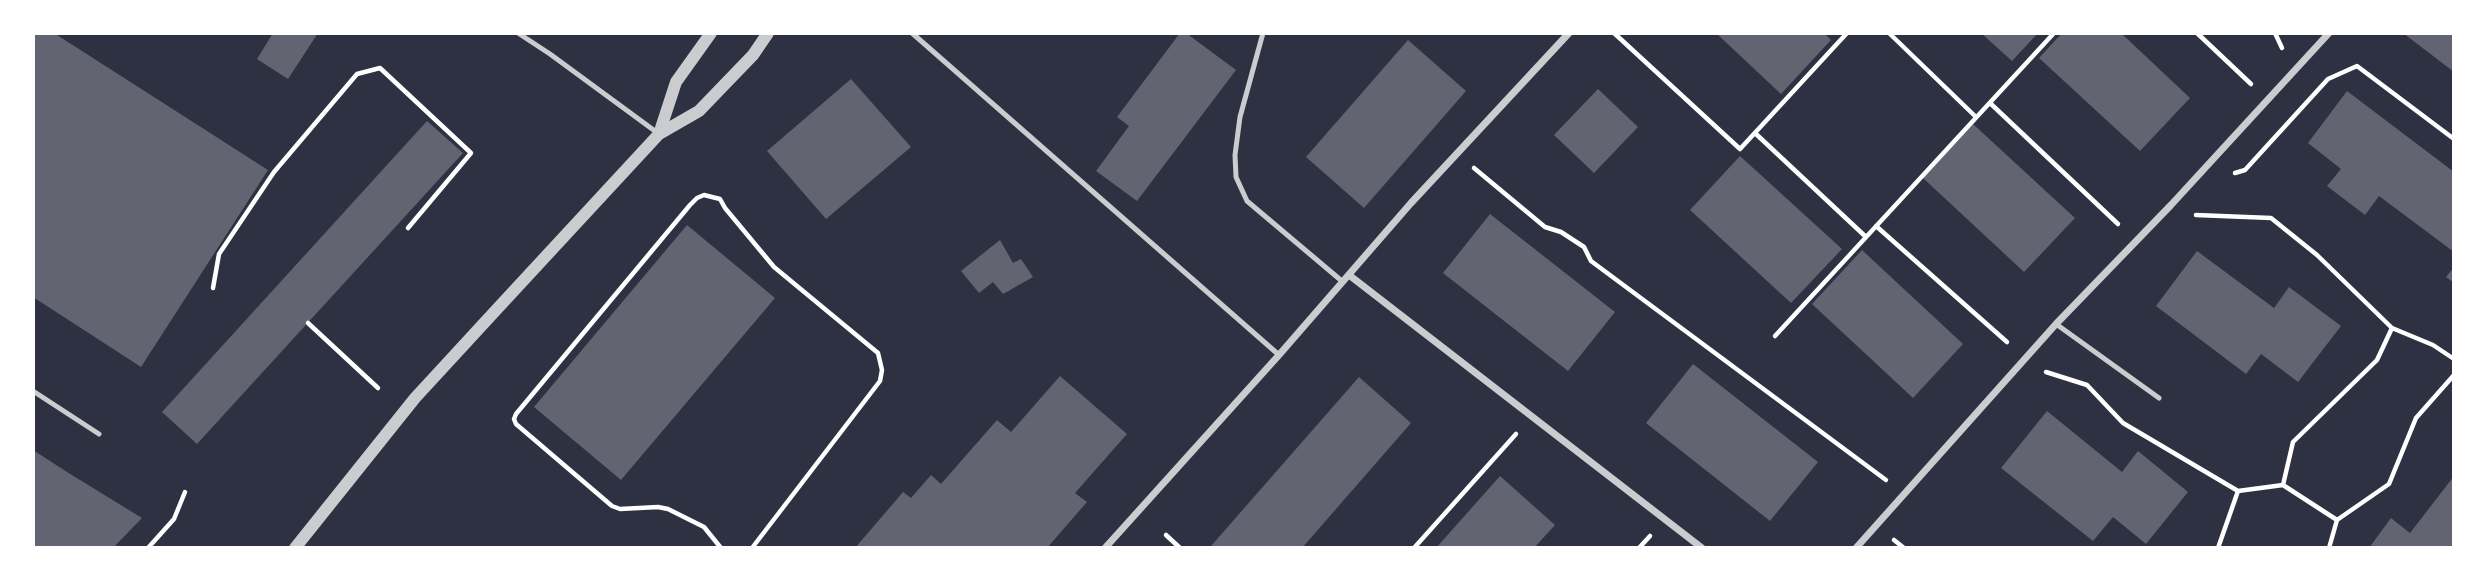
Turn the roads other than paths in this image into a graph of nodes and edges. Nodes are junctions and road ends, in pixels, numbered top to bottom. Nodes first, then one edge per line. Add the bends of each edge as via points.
1 (518, 33) edge
2 (711, 33) edge
3 (768, 33) edge
4 (912, 33) edge
5 (1263, 33) edge
6 (1569, 33) edge
7 (2329, 33) edge
8 (659, 134) junction
9 (1349, 275) junction
10 (1343, 282) junction
11 (2056, 324) junction
12 (1279, 355) junction
13 (33, 391) edge
14 (2159, 398) dead end
15 (99, 434) dead end
16 (295, 548) edge
17 (1105, 548) edge
18 (1702, 548) edge
19 (1856, 548) edge

1 - 8 lane
2 - 8 street via 676,82
3 - 8 street via 699,111
4 - 12 lane
5 - 10 lane via 1240,117 1236,177 1247,201
6 - 9 street
7 - 11 street
8 - 16 street via 415,398
9 - 10 street
9 - 18 street
10 - 12 street
11 - 14 lane
11 - 19 street
12 - 17 street
13 - 15 lane

